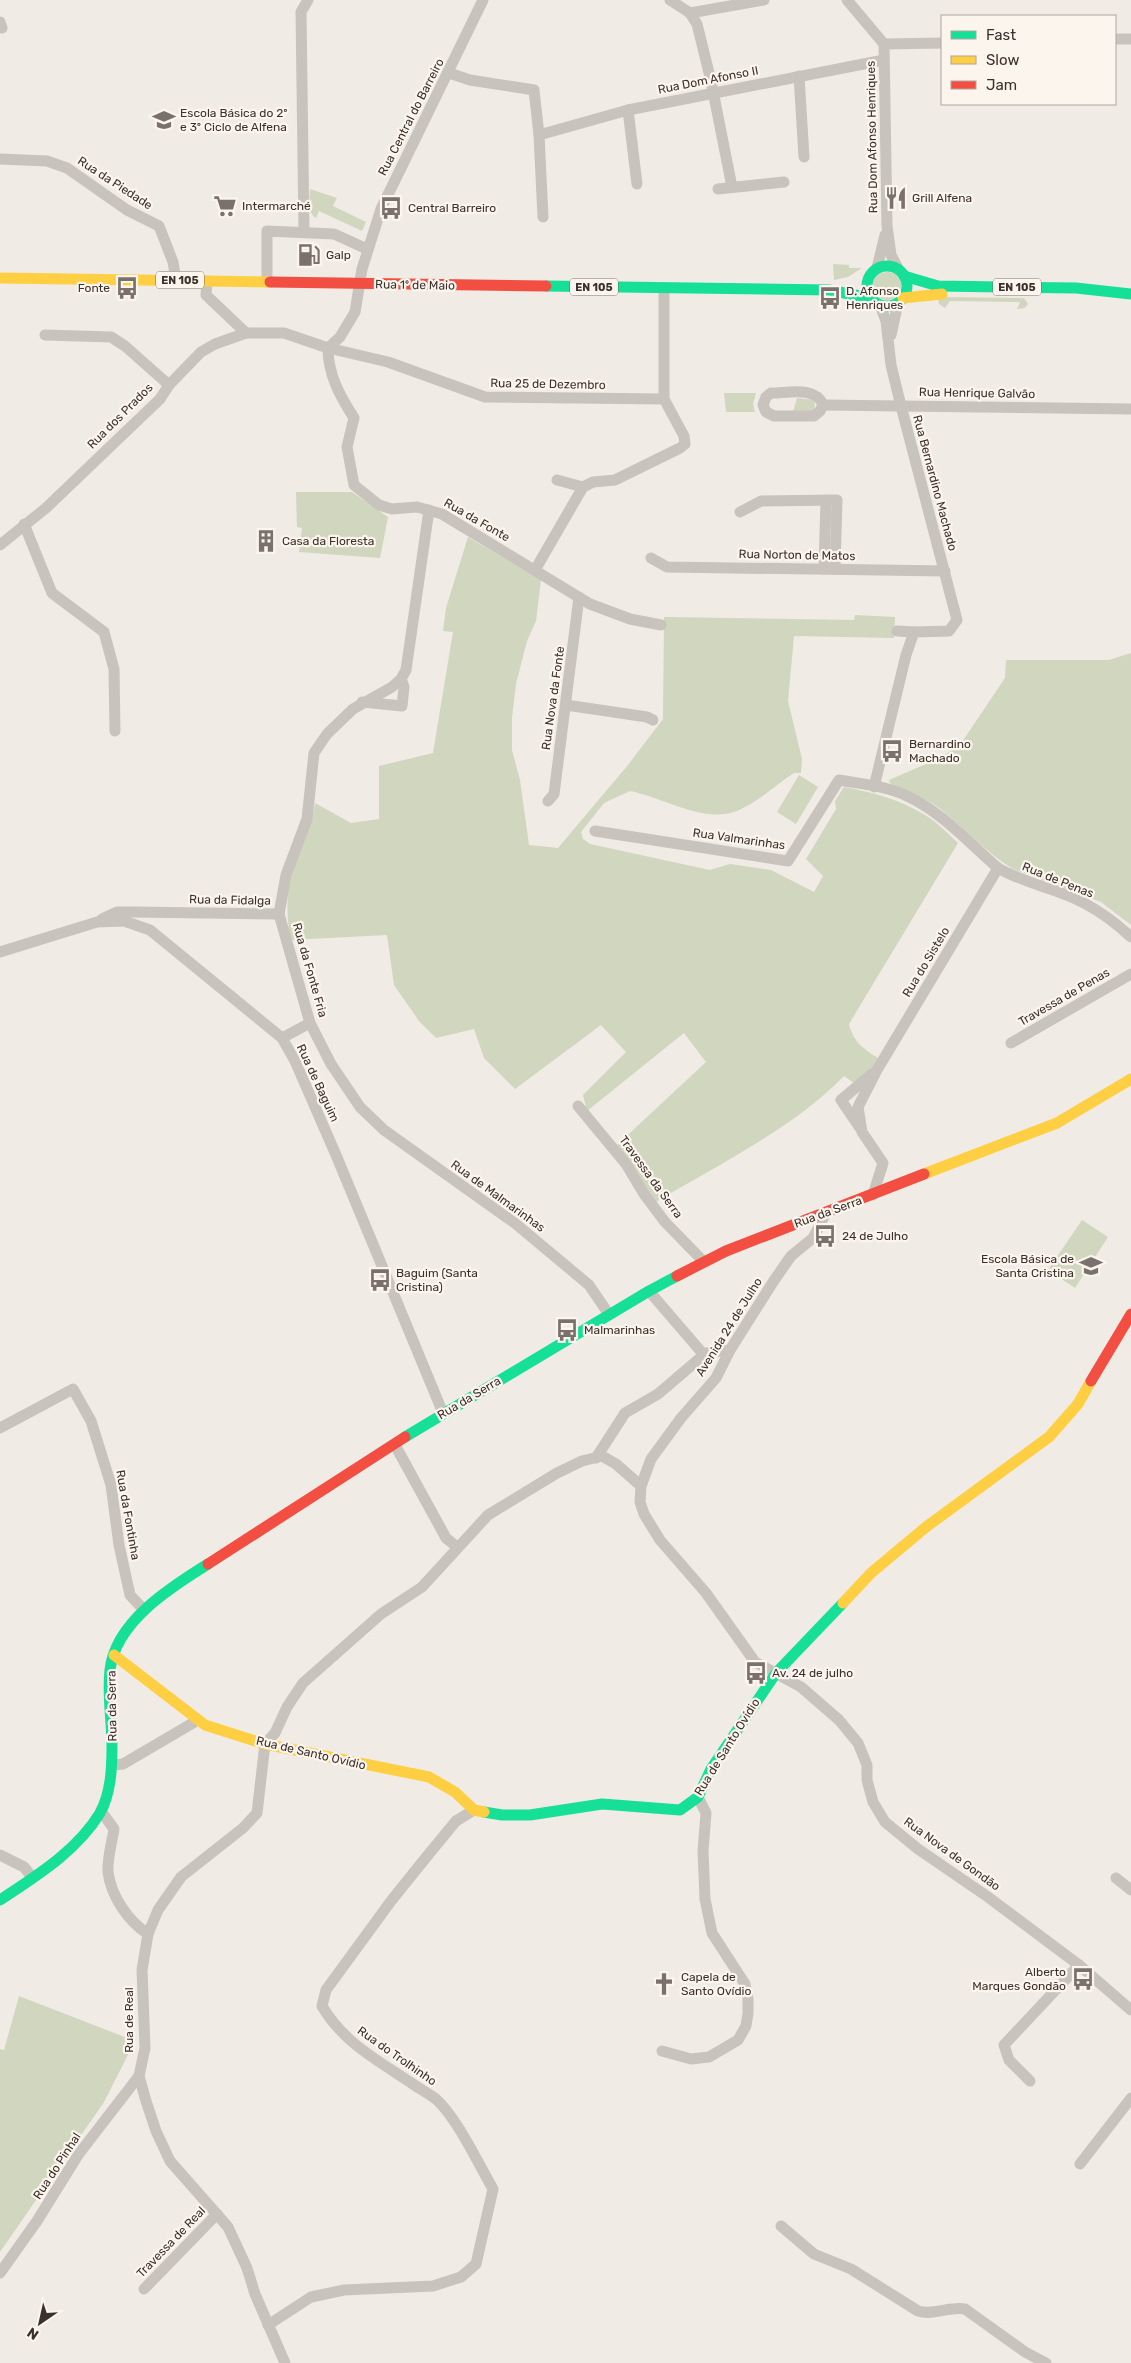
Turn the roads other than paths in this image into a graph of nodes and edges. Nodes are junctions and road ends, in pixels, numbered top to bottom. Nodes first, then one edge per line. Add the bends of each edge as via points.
1 (308, 0) edge
2 (483, 0) edge
3 (670, 0) edge
4 (764, 0) edge
5 (847, 0) edge
6 (690, 13) junction
7 (1131, 39) edge
8 (1116, 40) edge
9 (941, 43) edge
10 (884, 44) junction
11 (884, 60) junction
12 (449, 73) junction
13 (799, 76) junction
14 (714, 92) junction
15 (628, 110) junction
16 (539, 135) junction
17 (804, 157) dead end
18 (0, 159) edge
19 (784, 182) dead end
20 (637, 184) dead end
21 (732, 187) junction
22 (718, 189) dead end
23 (543, 217) dead end
24 (887, 226) junction
25 (304, 232) junction
26 (367, 249) junction
27 (874, 271) junction
28 (902, 273) junction
29 (0, 278) edge
30 (176, 280) junction
31 (207, 281) junction
32 (267, 282) junction
33 (360, 284) junction
34 (664, 288) junction
35 (829, 290) junction
36 (1131, 294) edge
37 (901, 300) junction
38 (1131, 302) edge
39 (877, 304) junction
40 (246, 333) junction
41 (46, 335) dead end
42 (889, 344) junction
43 (328, 348) junction
44 (168, 385) junction
45 (664, 399) junction
46 (823, 405) junction
47 (901, 406) junction
48 (1131, 409) edge
49 (557, 480) dead end
50 (583, 487) junction
51 (429, 510) junction
52 (740, 512) dead end
53 (24, 524) junction
54 (0, 545) edge
55 (651, 558) dead end
56 (829, 569) junction
57 (535, 570) junction
58 (944, 571) junction
59 (579, 597) junction
60 (661, 625) dead end
61 (896, 631) dead end
62 (914, 632) junction
63 (401, 679) junction
64 (361, 702) junction
65 (566, 705) junction
66 (653, 720) dead end
67 (115, 730) dead end
68 (874, 786) junction
69 (548, 801) dead end
70 (595, 830) dead end
71 (998, 868) junction
72 (279, 914) junction
73 (97, 922) junction
74 (1131, 937) edge
75 (0, 952) edge
76 (1131, 974) edge
77 (310, 1023) junction
78 (282, 1038) junction
79 (1010, 1043) dead end
80 (877, 1070) junction
81 (1131, 1079) edge
82 (578, 1106) dead end
83 (384, 1130) joint
84 (862, 1132) junction
85 (873, 1195) junction
86 (826, 1213) junction
87 (704, 1262) junction
88 (649, 1290) junction
89 (608, 1314) junction
90 (1131, 1314) edge
91 (730, 1350) junction
92 (704, 1355) junction
93 (443, 1414) junction
94 (0, 1428) edge
95 (395, 1445) junction
96 (596, 1458) junction
97 (641, 1486) junction
98 (457, 1547) junction
99 (144, 1610) junction
100 (114, 1655) junction
101 (776, 1673) junction
102 (198, 1720) junction
103 (265, 1744) junction
104 (113, 1765) junction
105 (698, 1797) junction
106 (474, 1810) junction
107 (101, 1811) junction
108 (0, 1855) edge
109 (32, 1877) junction
110 (1116, 1878) dead end
111 (1131, 1890) edge
112 (0, 1900) edge
113 (148, 1934) junction
114 (1079, 1965) junction
115 (1131, 2010) edge
116 (662, 2051) dead end
117 (139, 2076) junction
118 (1030, 2081) dead end
119 (1131, 2098) edge
120 (1080, 2164) dead end
121 (217, 2214) junction
122 (781, 2226) dead end
123 (0, 2273) edge
124 (144, 2290) dead end
125 (268, 2325) junction
126 (285, 2363) edge
127 (1046, 2363) edge

1 - 25 street via 301,12
2 - 12 street, Rua Central do Barreiro
3 - 6 street
4 - 6 street
5 - 10 street, Rua Dom Afonso Henriques
6 - 14 street via 697,24
7 - 8 street
9 - 10 street
10 - 11 street, Rua Dom Afonso Henriques
11 - 13 street, Rua Dom Afonso II
11 - 24 street, Rua Dom Afonso Henriques
12 - 16 street via 470,80 534,90
12 - 26 street, Rua Central do Barreiro via 412,140
13 - 14 street, Rua Dom Afonso II
13 - 17 street
14 - 15 street, Rua Dom Afonso II
14 - 21 street
15 - 16 street, Rua Dom Afonso II
15 - 20 street
16 - 23 street
18 - 30 street, Rua da Piedade via 47,161 67,168 127,210 158,226 173,262
19 - 21 street
21 - 22 street
24 - 27 street, Rua Dom Afonso Henriques
24 - 28 street, Rua Dom Afonso Henriques via 891,255
25 - 26 street via 334,234
25 - 32 street via 267,231
26 - 33 street, Rua Central do Barreiro
27 - 28 main road, EN 105 via 888,266
27 - 35 main road, Rua 1º de Maio / EN 105 via 851,284
27 - 39 main road via 868,279 867,292
28 - 36 main road, EN 105 via 938,286 1076,288
28 - 37 main road via 907,287
29 - 30 main road, Rua 1º de Maio / EN 105
30 - 31 main road, Rua 1º de Maio / EN 105
31 - 32 main road, Rua 1º de Maio / EN 105
31 - 40 street via 206,295
32 - 33 main road, Rua 1º de Maio / EN 105
33 - 34 main road, Rua 1º de Maio / EN 105
33 - 43 street, Rua Central do Barreiro via 354,312 340,337
34 - 35 main road, Rua 1º de Maio / EN 105
34 - 45 street
35 - 39 main road, Rua 1º de Maio / EN 105 via 860,296
37 - 38 main road, EN 105 via 929,294 1025,295
37 - 39 main road, EN 105 via 893,305
37 - 42 street, Rua Bernardino Machado
39 - 42 street, Rua Bernardino Machado via 886,321
40 - 43 street, Rua dos Prados via 284,333
40 - 44 street, Rua dos Prados via 214,344
41 - 44 street via 111,337
42 - 47 street, Rua Bernardino Machado
43 - 45 street, Rua 25 de Dezembro via 388,362 485,397
43 - 51 street, Rua da Fonte via 334,385 354,418 347,448 354,485 379,505 392,509 417,507
44 - 53 street, Rua dos Prados via 160,399 46,508
45 - 50 street via 685,444 615,480 593,482
46 - 46 street via 814,393 771,393 762,405 774,416 814,416
46 - 47 street, Rua Henrique Galvão
47 - 48 street, Rua Henrique Galvão
47 - 58 street, Rua Bernardino Machado
49 - 50 street
50 - 57 street
51 - 57 street, Rua da Fonte via 442,514
51 - 63 street via 406,670
52 - 56 street via 761,501 837,500
53 - 54 street, Rua dos Prados
53 - 67 street via 52,593 104,632 114,669
55 - 56 street, Rua Norton de Matos via 667,567
56 - 58 street, Rua Norton de Matos
57 - 59 street, Rua da Fonte
58 - 62 street, Rua Bernardino Machado via 957,620 954,627 949,631
59 - 60 street, Rua da Fonte via 622,616
59 - 65 street, Rua Nova da Fonte
61 - 62 street
62 - 68 street
63 - 64 street, Rua da Fidalga
63 - 64 street via 404,687 402,706
64 - 72 street, Rua da Fidalga via 327,734 314,753 307,819 286,875
65 - 66 street
65 - 69 street, Rua Nova da Fonte via 554,794
68 - 70 street, Rua Valmarinhas via 839,780 788,861
68 - 71 street, Rua de Penas via 906,795 935,812
71 - 74 street, Rua de Penas via 1083,902
71 - 80 street, Rua do Sistelo
72 - 73 street, Rua da Fidalga via 116,912
72 - 77 street, Rua da Fonte Fria
73 - 75 street, Rua de Baguim
73 - 78 street, Rua de Baguim via 124,921 150,930
76 - 79 street, Travessa de Penas
77 - 78 street
77 - 83 street, Rua da Fonte Fria via 360,1107
78 - 93 street, Rua de Baguim via 336,1155
80 - 84 street, Rua do Sistelo via 858,1107
80 - 84 street, Rua do Sistelo via 841,1100
81 - 85 main road, Rua da Serra via 1057,1123
82 - 87 street, Travessa da Serra via 626,1164 665,1222
83 - 89 street, Rua de Malmarinhas via 516,1224 590,1285
84 - 85 street, Rua do Sistelo via 883,1163
85 - 86 main road, Rua da Serra
86 - 87 main road, Rua da Serra
86 - 91 street, Avenida 24 de Julho via 813,1238 792,1256 773,1282
87 - 88 main road, Rua da Serra
88 - 89 main road, Rua da Serra
88 - 92 street
89 - 93 main road, Rua da Serra
90 - 101 main road, Rua de Santo Ovídio via 1078,1404 1050,1437 903,1546 871,1574
91 - 92 street
91 - 97 street, Avenida 24 de Julho via 716,1378 681,1418 651,1460
92 - 96 street via 658,1394 625,1413
93 - 95 main road, Rua da Serra
94 - 99 street, Rua da Fontinha via 72,1388 91,1421 111,1485 130,1595
95 - 98 street via 446,1538
95 - 99 main road, Rua da Serra via 170,1588
96 - 97 street via 602,1456 616,1464
96 - 98 street via 557,1473 488,1515
97 - 101 street, Avenida 24 de Julho via 640,1502 650,1527 706,1593 756,1662
98 - 103 street via 422,1587 381,1614 303,1683
99 - 100 main road, Rua da Serra
100 - 102 main road, Rua de Santo Ovídio
100 - 104 main road, Rua da Serra via 109,1675
101 - 105 main road, Rua de Santo Ovídio via 710,1769
101 - 114 street, Rua Nova de Gondão via 801,1688 839,1720 858,1743 867,1765 873,1802 885,1822
102 - 103 main road, Rua de Santo Ovídio
102 - 104 street via 123,1764
103 - 106 main road, Rua de Santo Ovídio via 428,1778 455,1792
103 - 113 street, Rua de Real via 257,1813 181,1877 158,1910
104 - 107 main road, Rua da Serra
105 - 106 main road, Rua de Santo Ovídio via 680,1810 602,1804 530,1815
105 - 116 street via 706,1813 703,1851 705,1899 712,1933 745,1984 748,2013 746,2026 738,2040 709,2057 691,2059
106 - 125 street, Rua do Trolhinho via 456,1822 391,1901 326,1990 322,2006 333,2025 358,2048 436,2099 474,2156 493,2189 476,2264 461,2277 433,2286 344,2290 311,2297
107 - 109 main road, Rua da Serra via 84,1835
107 - 113 street via 114,1829 108,1872 118,1902
108 - 109 street via 24,1867
109 - 112 main road, Rua da Serra
110 - 111 street
113 - 117 street, Rua de Real via 142,1970 145,2048
114 - 115 street, Rua Nova de Gondão
114 - 118 street via 1004,2045 1009,2060
117 - 121 street, Rua de Real via 156,2132 170,2161
117 - 123 street, Rua do Pinhal via 78,2155 37,2222
119 - 120 street
121 - 124 street, Travessa de Real
121 - 125 street, Rua de Real via 228,2226
122 - 127 street via 814,2254 851,2268 918,2311 928,2314 965,2309
125 - 126 street, Rua de Real

